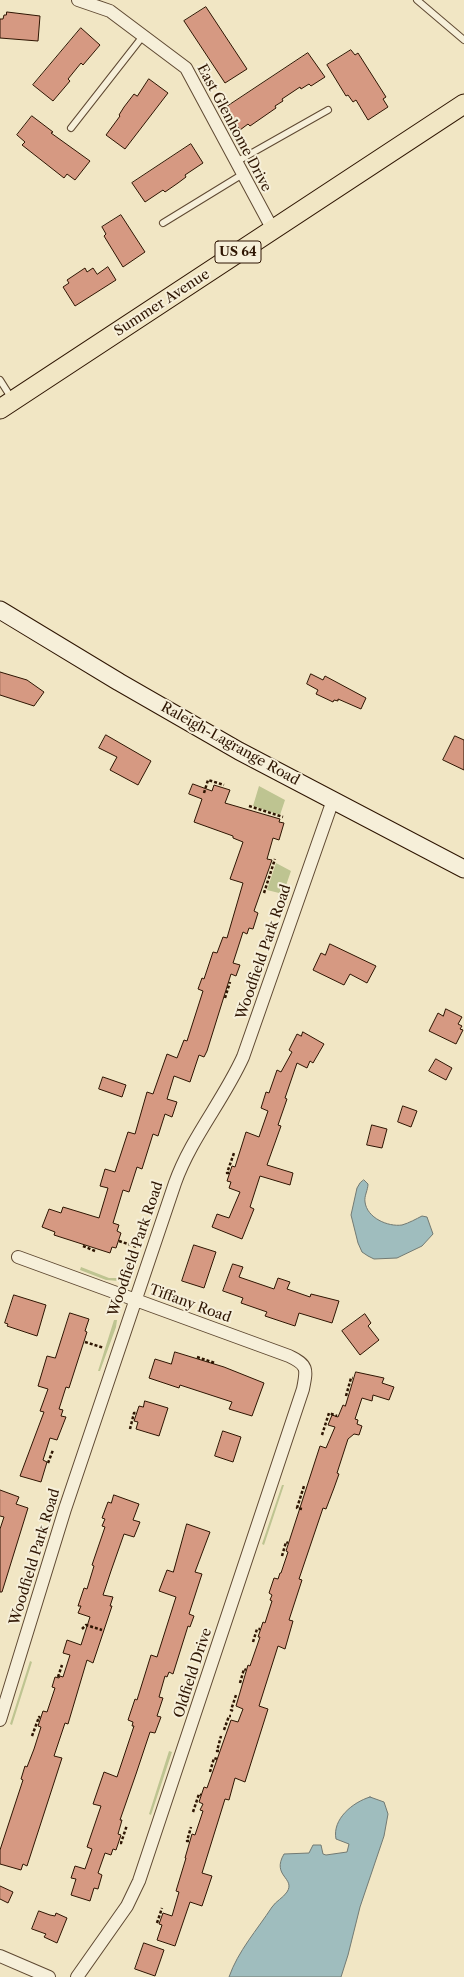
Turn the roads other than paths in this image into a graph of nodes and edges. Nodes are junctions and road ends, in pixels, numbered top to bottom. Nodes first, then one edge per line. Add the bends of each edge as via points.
1 (78, 0) edge
2 (418, 0) edge
3 (143, 36) junction
4 (464, 40) edge
5 (464, 104) edge
6 (328, 110) dead end
7 (71, 128) dead end
8 (236, 162) junction
9 (243, 174) junction
10 (163, 223) dead end
11 (273, 230) junction
12 (0, 380) edge
13 (6, 404) edge
14 (0, 610) edge
15 (333, 800) junction
16 (464, 870) edge
17 (18, 1258) dead end
18 (135, 1300) junction
19 (304, 1365) joint
20 (0, 1720) edge
21 (0, 1956) edge
22 (49, 1977) edge
23 (77, 1977) edge

1 - 3 street, East Glenhome Drive via 110,12
2 - 4 lane
3 - 7 lane
3 - 8 street, East Glenhome Drive via 186,68
5 - 11 main road, Summer Avenue / US 64
6 - 8 lane
8 - 9 street, East Glenhome Drive
9 - 10 lane
9 - 11 street, East Glenhome Drive
11 - 13 main road, Summer Avenue / US 64
12 - 13 lane
14 - 15 main road, Raleigh-Lagrange Road via 239,751
15 - 16 main road, Raleigh-Lagrange Road
15 - 18 street, Woodfield Park Road via 251,1037 232,1078 178,1173
17 - 18 street, Tiffany Road
18 - 19 street, Tiffany Road via 289,1356
18 - 20 street, Woodfield Park Road via 65,1509
19 - 23 street, Oldfield Drive via 306,1371 303,1389 139,1881 126,1906
21 - 22 street

